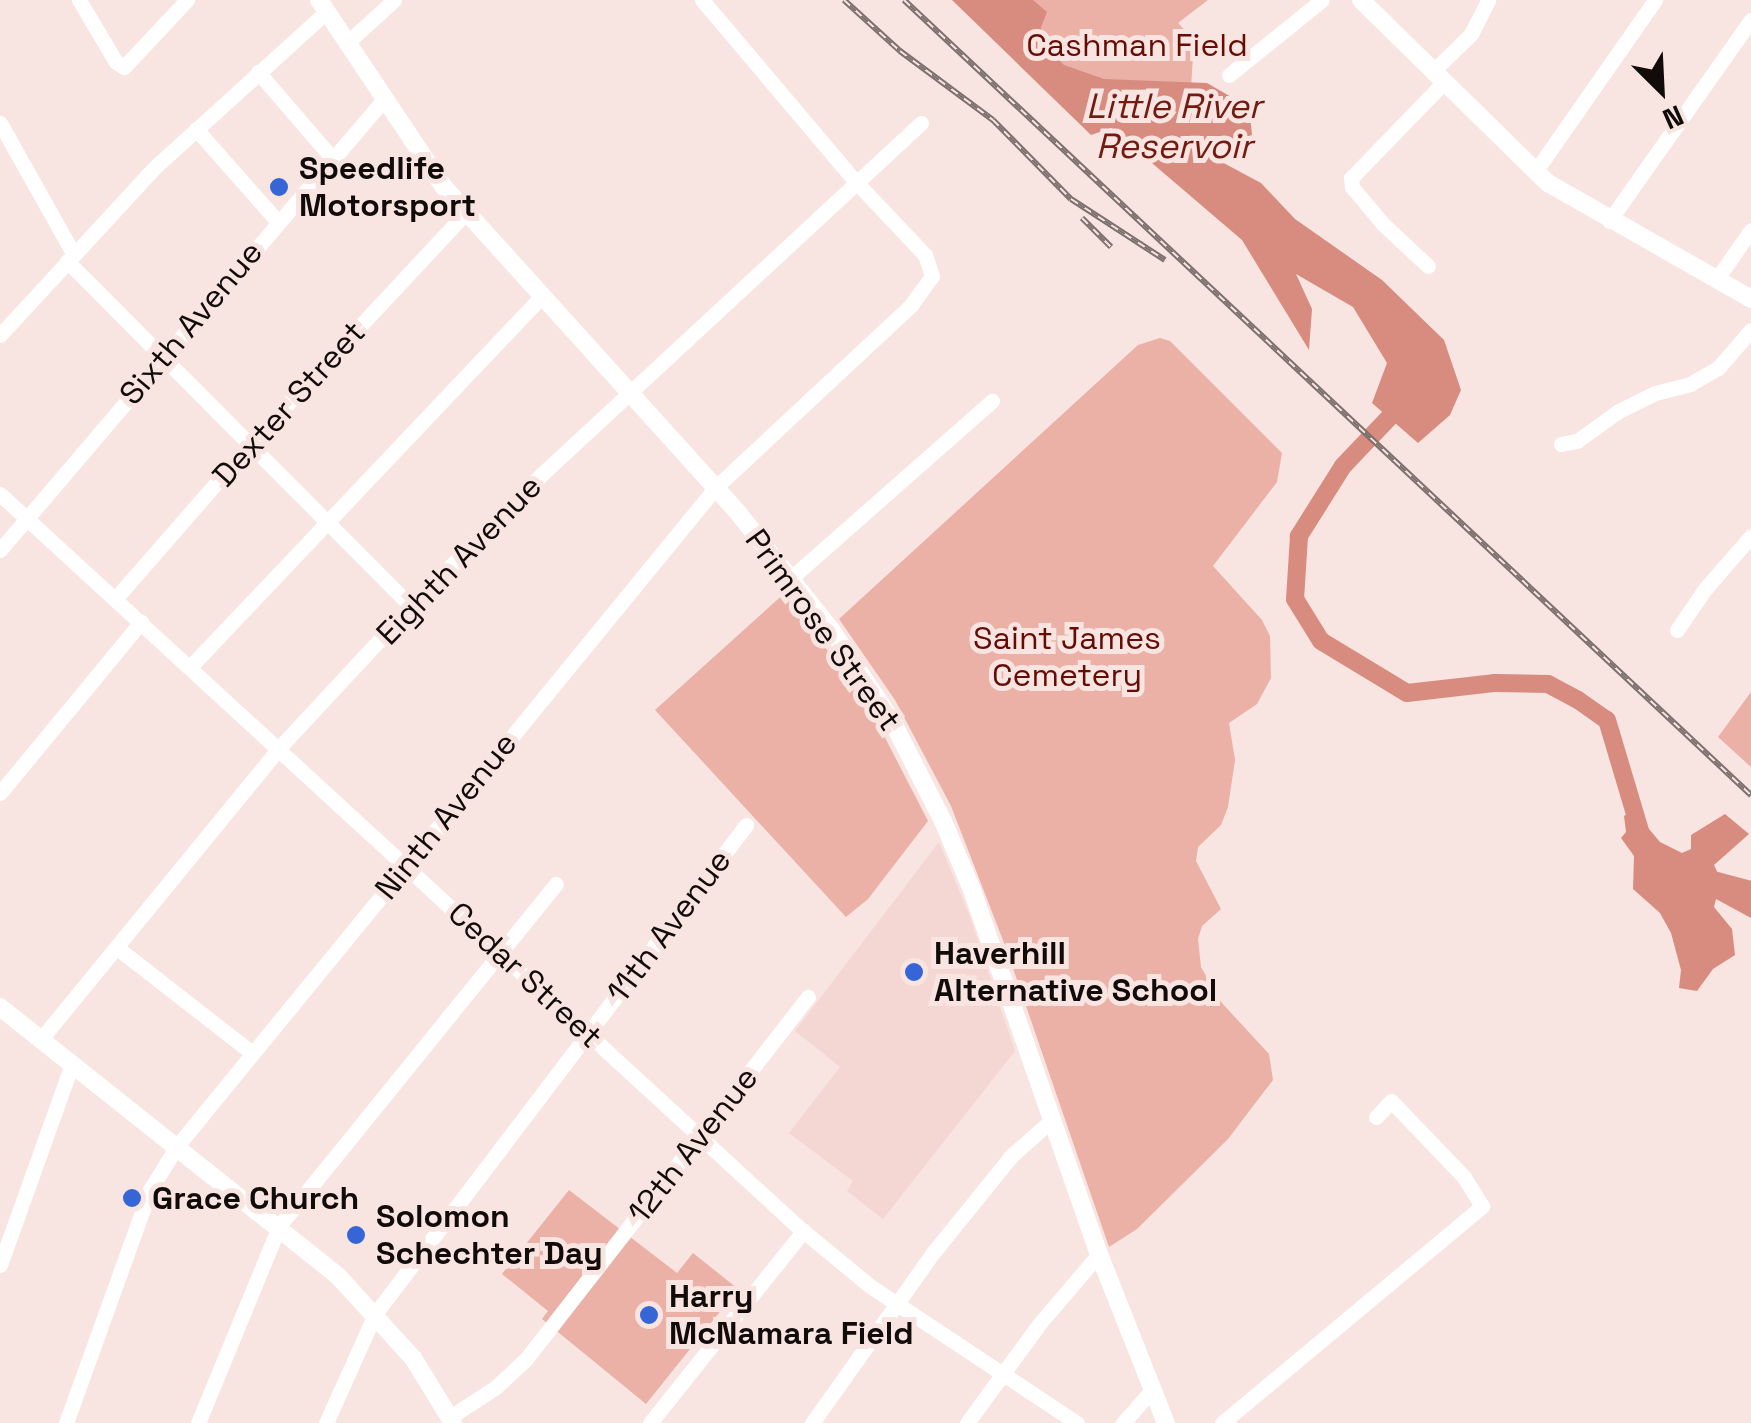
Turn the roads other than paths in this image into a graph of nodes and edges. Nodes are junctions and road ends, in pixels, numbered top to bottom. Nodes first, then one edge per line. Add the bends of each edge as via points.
1 (79, 0) edge
2 (187, 0) edge
3 (394, 0) edge
4 (702, 0) edge
5 (1322, 0) edge
6 (1360, 0) edge
7 (1488, 0) edge
8 (1654, 0) edge
9 (323, 5) edge
10 (1751, 20) edge
11 (350, 41) junction
12 (258, 72) junction
13 (1229, 75) dead end
14 (1438, 78) junction
15 (385, 98) junction
16 (921, 123) dead end
17 (0, 124) edge
18 (196, 129) junction
19 (332, 158) junction
20 (1535, 172) junction
21 (855, 181) junction
22 (466, 212) junction
23 (277, 221) junction
24 (1610, 221) junction
25 (1751, 230) edge
26 (70, 257) junction
27 (1428, 266) dead end
28 (1716, 280) junction
29 (542, 296) junction
30 (1751, 299) edge
31 (1751, 330) edge
32 (0, 334) edge
33 (162, 357) junction
34 (630, 392) junction
35 (992, 401) dead end
36 (250, 444) junction
37 (1561, 444) dead end
38 (716, 487) junction
39 (0, 494) edge
40 (26, 518) junction
41 (328, 522) junction
42 (1751, 536) edge
43 (0, 550) edge
44 (792, 578) junction
45 (116, 599) junction
46 (411, 606) junction
47 (141, 622) junction
48 (1676, 630) dead end
49 (190, 667) junction
50 (280, 748) junction
51 (0, 793) edge
52 (746, 826) dead end
53 (406, 865) junction
54 (556, 884) dead end
55 (116, 947) junction
56 (500, 953) junction
57 (808, 997) dead end
58 (0, 1008) edge
59 (588, 1033) junction
60 (41, 1040) junction
61 (252, 1054) junction
62 (72, 1064) junction
63 (1376, 1118) dead end
64 (1053, 1119) junction
65 (700, 1137) junction
66 (177, 1146) junction
67 (279, 1226) junction
68 (803, 1231) junction
69 (1100, 1254) junction
70 (0, 1265) edge
71 (895, 1304) junction
72 (375, 1314) junction
73 (1001, 1373) junction
74 (1150, 1391) junction
75 (452, 1420) edge
76 (66, 1423) edge
77 (198, 1423) edge
78 (326, 1423) edge
79 (650, 1423) edge
80 (812, 1423) edge
81 (966, 1423) edge
82 (1076, 1423) edge
83 (1123, 1423) edge
84 (1166, 1423) edge
85 (1222, 1423) edge

1 - 2 street via 120,67
3 - 11 street
4 - 21 street
5 - 13 street
6 - 14 main road
7 - 14 street
8 - 20 street
9 - 11 main road, Primrose Street
9 - 12 street
10 - 24 street
11 - 15 main road, Primrose Street
12 - 18 street
12 - 19 street
14 - 20 main road
14 - 27 street via 1351,178 1383,224
15 - 19 street, Sixth Avenue
15 - 22 main road, Primrose Street
16 - 21 street, Eighth Avenue
17 - 26 street
18 - 23 street
18 - 26 street
19 - 23 street, Sixth Avenue
20 - 24 main road
21 - 34 street, Eighth Avenue
21 - 38 street, Ninth Avenue via 926,256 932,276 911,305
22 - 29 main road, Primrose Street
22 - 36 street, Dexter Street
23 - 33 street, Sixth Avenue
24 - 28 main road
25 - 28 street
26 - 32 street
26 - 33 street
28 - 30 main road
29 - 34 main road, Primrose Street
29 - 41 street
31 - 37 street via 1718,368
33 - 36 street
33 - 40 street, Sixth Avenue
34 - 38 main road, Primrose Street
34 - 46 street, Eighth Avenue
35 - 44 street
36 - 41 street
36 - 45 street, Dexter Street
38 - 44 main road, Primrose Street
38 - 53 street, Ninth Avenue
39 - 40 street, Cedar Street
40 - 43 street, Sixth Avenue
40 - 45 street, Cedar Street
41 - 46 street
41 - 49 street
42 - 48 street
44 - 64 main road, Primrose Street via 892,722 943,821
45 - 47 street, Cedar Street
46 - 50 street, Eighth Avenue
47 - 49 street, Cedar Street
47 - 51 street
49 - 50 street, Cedar Street
50 - 53 street, Cedar Street
50 - 55 street, Eighth Avenue
52 - 59 street, 11th Avenue
53 - 56 street, Cedar Street
53 - 61 street, Ninth Avenue
54 - 56 street
55 - 60 street, Eighth Avenue
55 - 61 street
56 - 59 street, Cedar Street
56 - 67 street
57 - 65 street, 12th Avenue
58 - 60 main road
59 - 65 street, Cedar Street
59 - 72 street, 11th Avenue
60 - 62 main road
61 - 66 street, Ninth Avenue
62 - 66 main road
62 - 70 street
63 - 85 street via 1391,1102 1464,1177 1482,1206
64 - 69 main road, Primrose Street
64 - 71 street via 1011,1156
65 - 68 street, Cedar Street
65 - 75 street, 12th Avenue via 526,1359
66 - 67 main road
66 - 76 street, Ninth Avenue via 150,1190
67 - 72 main road
67 - 77 street
68 - 71 street, Cedar Street
68 - 79 street
69 - 73 street
69 - 74 main road, Primrose Street
71 - 73 street, Cedar Street
71 - 80 street
72 - 75 main road
72 - 78 street, 11th Avenue
73 - 81 street
73 - 82 street, Cedar Street
74 - 83 street
74 - 84 main road, Primrose Street

